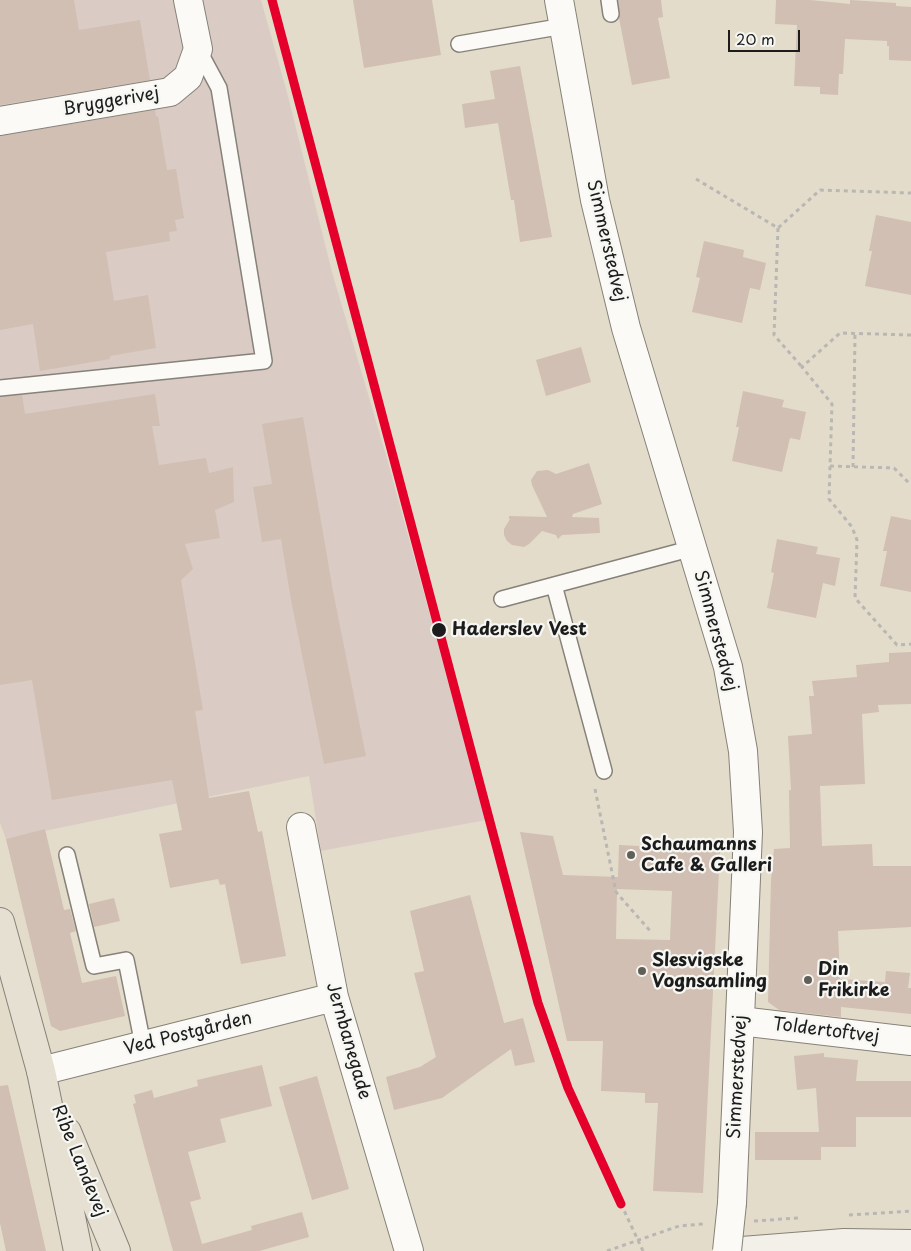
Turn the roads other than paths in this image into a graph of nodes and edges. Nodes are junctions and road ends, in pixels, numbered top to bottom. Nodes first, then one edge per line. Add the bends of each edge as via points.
1 (188, 0) edge
2 (562, 13) edge
3 (458, 44) dead end
4 (198, 49) junction
5 (0, 121) edge
6 (0, 388) edge
7 (693, 548) junction
8 (554, 585) junction
9 (502, 599) dead end
10 (604, 771) dead end
11 (301, 827) dead end
12 (67, 855) dead end
13 (0, 922) edge
14 (334, 997) junction
15 (740, 1021) junction
16 (911, 1041) edge
17 (144, 1045) junction
18 (42, 1070) junction
19 (69, 1204) junction
20 (911, 1244) edge
21 (78, 1251) edge
22 (95, 1251) edge
23 (116, 1251) edge
24 (409, 1251) edge
25 (727, 1251) edge
26 (742, 1251) edge

1 - 4 street
2 - 3 lane, Simmerstedvej
2 - 7 street, Simmerstedvej via 595,200 626,328
4 - 5 street, Bryggerivej via 188,77 170,92
4 - 6 lane via 219,88 264,361
7 - 8 lane
7 - 15 street, Simmerstedvej via 728,668 743,751 748,832
8 - 9 lane
8 - 10 lane
11 - 14 street, Jernbanegade
12 - 17 lane via 94,966 126,960
13 - 18 main road, Ribe Landevej
14 - 17 street, Ved Postgården
14 - 24 street, Jernbanegade
15 - 16 street, Toldertoftvej
15 - 25 street, Simmerstedvej, bridge
17 - 18 street, Ved Postgården
18 - 19 main road, Ribe Landevej
18 - 23 main road, Ribe Landevej
19 - 21 main road, Ribe Landevej
19 - 22 main road
20 - 26 main road via 844,1243

